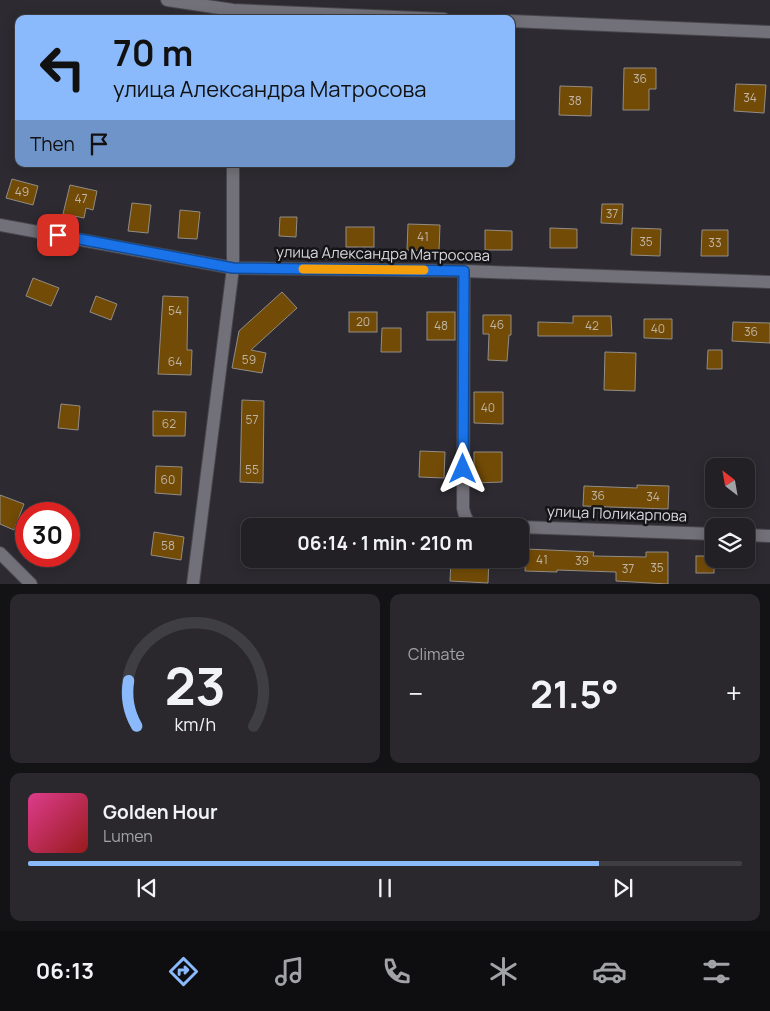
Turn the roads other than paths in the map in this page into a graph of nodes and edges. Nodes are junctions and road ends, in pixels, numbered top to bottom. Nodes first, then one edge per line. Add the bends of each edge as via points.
1 (167, 0) edge
2 (233, 10) edge
3 (350, 15) edge
4 (515, 21) edge
5 (770, 32) edge
6 (233, 167) edge
7 (0, 225) edge
8 (233, 268) junction
9 (464, 271) junction
10 (770, 282) edge
11 (466, 518) edge
12 (529, 527) edge
13 (705, 534) edge
14 (755, 535) edge
15 (770, 536) edge
16 (0, 553) edge
17 (31, 584) edge
18 (193, 584) edge

1 - 2 street
2 - 3 street
4 - 5 street
6 - 8 street
7 - 8 street, улица Александра Матросова
8 - 9 street, улица Александра Матросова
8 - 18 street
9 - 10 street, улица Александра Матросова
9 - 11 street via 463,508
12 - 13 street, улица Поликарпова
14 - 15 street
16 - 17 street

